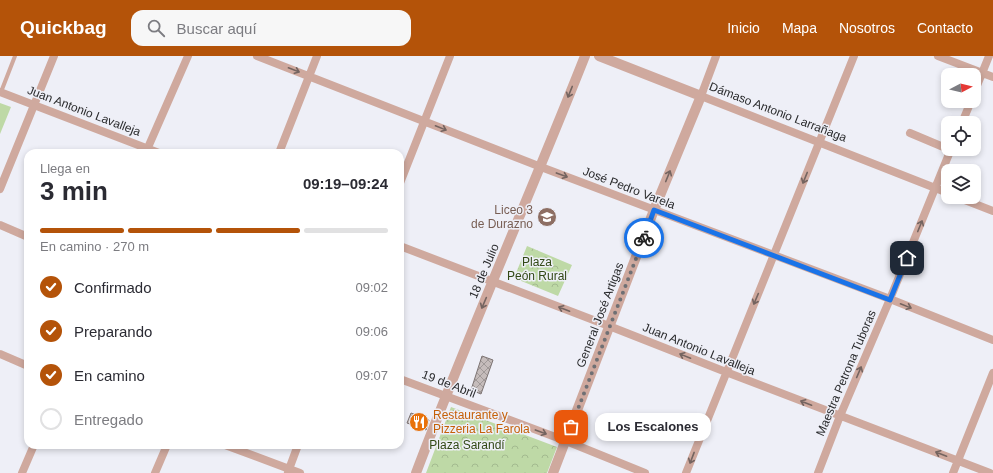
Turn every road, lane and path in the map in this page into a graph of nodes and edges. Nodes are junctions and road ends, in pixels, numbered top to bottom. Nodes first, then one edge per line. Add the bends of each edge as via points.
1 (15, 56) edge
2 (54, 56) edge
3 (188, 56) edge
4 (257, 56) edge
5 (317, 56) edge
6 (450, 56) edge
7 (585, 56) edge
8 (599, 56) edge
9 (716, 56) edge
10 (854, 56) edge
11 (938, 56) edge
12 (989, 56) edge
13 (982, 73) junction
14 (310, 76) junction
15 (993, 77) edge
16 (0, 92) edge
17 (700, 96) junction
18 (34, 105) junction
19 (424, 121) junction
20 (910, 133) dead end
21 (820, 142) junction
22 (941, 145) edge
23 (142, 149) edge
24 (148, 149) edge
25 (281, 149) edge
26 (947, 156) edge
27 (541, 167) junction
28 (404, 173) edge
29 (935, 188) junction
30 (0, 189) edge
31 (941, 190) edge
32 (975, 204) edge
33 (654, 210) junction
34 (993, 211) edge
35 (0, 225) edge
36 (24, 235) edge
37 (404, 248) edge
38 (774, 256) junction
39 (493, 282) junction
40 (890, 300) junction
41 (609, 326) junction
42 (993, 340) edge
43 (0, 354) edge
44 (24, 364) edge
45 (726, 372) junction
46 (993, 373) edge
47 (404, 381) edge
48 (445, 396) junction
49 (840, 416) junction
50 (566, 441) junction
51 (32, 449) edge
52 (165, 449) edge
53 (235, 449) edge
54 (296, 449) edge
55 (958, 461) junction
56 (288, 471) edge
57 (22, 473) edge
58 (155, 473) edge
59 (300, 473) edge
60 (416, 473) edge
61 (553, 473) edge
62 (645, 473) edge
63 (686, 473) edge
64 (818, 473) edge
65 (953, 473) edge
66 (990, 473) edge

1 - 16 lane
2 - 18 street
3 - 24 street
4 -> 14 street, José Pedro Varela
5 - 14 street
6 - 19 street
7 -> 27 street, 18 de Julio
8 - 17 street, Dámaso Antonio Larrañaga
9 - 17 street, General José Artigas
10 - 21 street
11 - 13 street
12 - 13 street
13 - 15 street
14 - 19 street, José Pedro Varela
14 - 25 street
16 - 18 street, Juan Antonio Lavalleja
17 - 21 street, Dámaso Antonio Larrañaga
33 -> 17 street, General José Artigas
18 - 23 street, Juan Antonio Lavalleja
18 - 30 street
19 -> 27 street, José Pedro Varela
19 - 28 street
20 - 22 street
21 - 29 street, Dámaso Antonio Larrañaga
21 -> 38 street
26 - 29 street, Maestra Petrona Tuboras
27 -> 33 street, José Pedro Varela
27 - 39 street, 18 de Julio
29 - 31 street, Dámaso Antonio Larrañaga
40 -> 29 street, Maestra Petrona Tuboras
32 - 34 street
33 - 38 street, José Pedro Varela
33 - 41 street, General José Artigas
35 - 36 street
37 - 39 street, Juan Antonio Lavalleja
38 - 40 street, José Pedro Varela
38 -> 45 street
41 -> 39 street, Juan Antonio Lavalleja
39 -> 48 street, 18 de Julio
40 -> 42 street, José Pedro Varela
49 -> 40 street, Maestra Petrona Tuboras
45 -> 41 street, Juan Antonio Lavalleja
41 - 50 street, General José Artigas
43 - 44 street
49 -> 45 street, Juan Antonio Lavalleja
45 -> 63 street
46 - 55 street
47 - 48 street, 19 de Abril
48 -> 50 street, 19 de Abril
48 - 60 street, 18 de Julio
55 -> 49 street, Juan Antonio Lavalleja
49 - 64 street, Maestra Petrona Tuboras
50 - 61 street, General José Artigas
50 - 62 street, 19 de Abril
51 - 57 street
52 - 58 street
53 - 56 street
54 - 56 street
55 - 65 street
55 - 66 street, Juan Antonio Lavalleja
56 - 59 street

